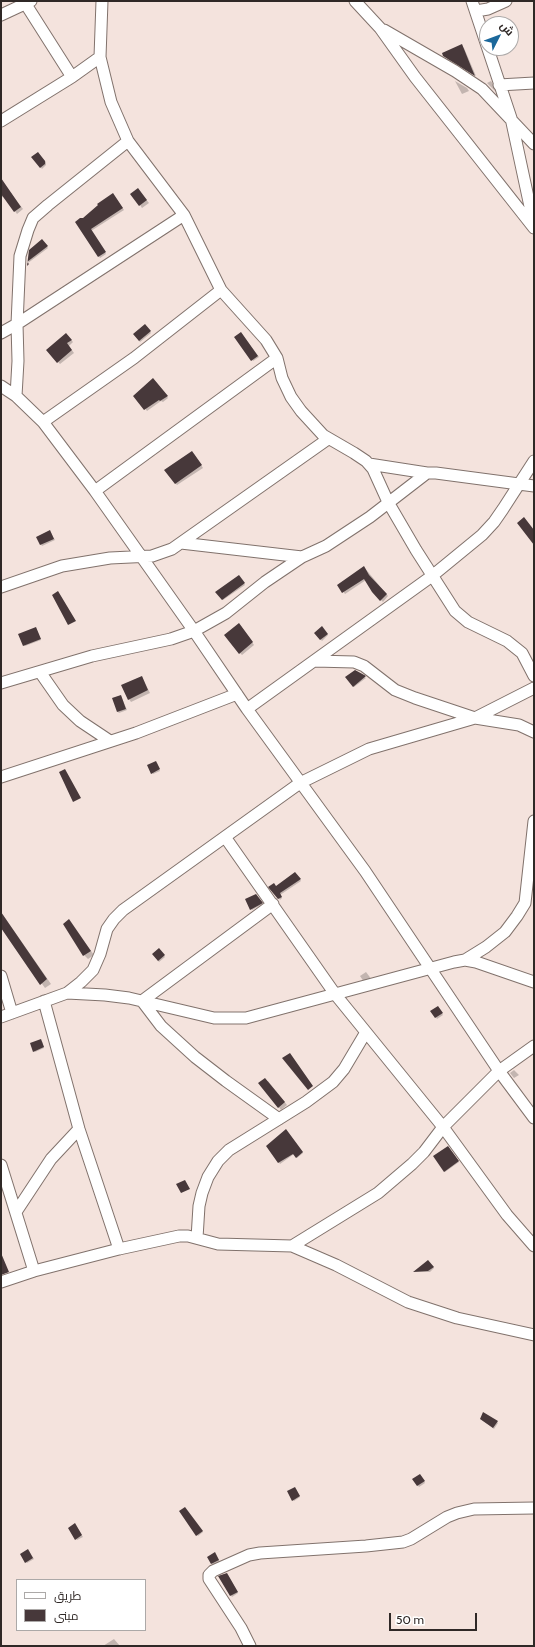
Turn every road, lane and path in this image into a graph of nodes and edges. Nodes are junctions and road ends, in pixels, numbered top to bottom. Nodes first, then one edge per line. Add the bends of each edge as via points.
1 (102, 1) edge
2 (355, 1) edge
3 (506, 1) edge
4 (28, 2) edge
5 (474, 6) edge
6 (1, 15) edge
7 (380, 28) junction
8 (100, 57) junction
9 (72, 77) junction
10 (534, 83) edge
11 (499, 85) junction
12 (511, 118) junction
13 (1, 121) edge
14 (128, 140) junction
15 (534, 144) edge
16 (184, 215) junction
17 (534, 225) edge
18 (534, 228) edge
19 (221, 290) junction
20 (17, 324) junction
21 (1, 333) edge
22 (277, 358) junction
23 (1, 386) edge
24 (16, 396) junction
25 (43, 422) junction
26 (328, 439) junction
27 (534, 461) edge
28 (369, 464) junction
29 (427, 473) junction
30 (519, 483) junction
31 (534, 486) edge
32 (95, 491) junction
33 (388, 502) junction
34 (181, 544) junction
35 (142, 557) junction
36 (302, 557) junction
37 (432, 576) junction
38 (1, 587) edge
39 (194, 631) junction
40 (314, 661) junction
41 (40, 672) junction
42 (534, 676) edge
43 (1, 683) edge
44 (534, 688) edge
45 (237, 694) junction
46 (247, 709) junction
47 (475, 718) junction
48 (534, 732) edge
49 (110, 741) junction
50 (1, 777) edge
51 (300, 782) junction
52 (534, 821) edge
53 (225, 837) junction
54 (272, 904) junction
55 (465, 960) junction
56 (429, 968) junction
57 (1, 976) edge
58 (534, 982) edge
59 (66, 994) junction
60 (335, 994) junction
61 (142, 1001) junction
62 (44, 1002) junction
63 (12, 1013) junction
64 (1, 1017) edge
65 (366, 1032) junction
66 (534, 1046) edge
67 (499, 1071) junction
68 (534, 1118) edge
69 (279, 1119) junction
70 (443, 1127) junction
71 (79, 1129) junction
72 (1, 1165) edge
73 (16, 1212) junction
74 (197, 1238) junction
75 (292, 1246) junction
76 (534, 1246) edge
77 (119, 1248) junction
78 (34, 1271) junction
79 (1, 1282) edge
80 (534, 1335) edge
81 (534, 1508) edge
82 (250, 1646) edge

1 - 8 street
2 - 7 street
3 - 5 street via 488,9
4 - 6 street
4 - 9 street
5 - 11 street
7 - 12 street via 455,70 482,89
7 - 18 street via 415,77
8 - 9 street
8 - 14 street via 111,102
9 - 13 street
10 - 11 street
11 - 12 street
12 - 15 street
12 - 17 street
14 - 16 street
14 - 20 street via 33,218 20,256
16 - 19 street
16 - 20 street
19 - 22 street via 266,340
19 - 25 street via 134,358
20 - 21 street
20 - 24 street
22 - 26 street via 291,398
22 - 32 street
23 - 24 street
24 - 25 street
25 - 32 street
26 - 28 street via 354,452
26 - 34 street
27 - 30 street
28 - 29 street
28 - 33 street
29 - 30 street
29 - 33 street
30 - 31 street
30 - 37 street via 494,522 482,535
32 - 35 street
33 - 36 street via 326,546
33 - 37 street
34 - 35 street via 161,554
34 - 36 street
35 - 38 street via 110,558 62,566
35 - 39 street
36 - 39 street via 226,613
37 - 40 street
37 - 42 street via 455,610 468,622 507,641 522,653
39 - 41 street via 171,639 92,656
39 - 45 street
40 - 46 street
40 - 47 street via 354,662 364,666 395,690
41 - 43 street
41 - 49 street via 63,705 80,721
44 - 47 street
45 - 46 street
45 - 49 street
46 - 51 street
47 - 48 street via 519,725
47 - 51 street via 369,749
49 - 50 street
51 - 53 street
51 - 56 street via 365,871
52 - 55 street via 525,903 505,932
53 - 54 street
53 - 59 street via 123,910 107,929 93,970
54 - 60 street
54 - 61 street
55 - 56 street
55 - 58 street via 496,967
56 - 60 street
56 - 67 street
57 - 63 street
59 - 61 street via 105,995
59 - 62 street
60 - 61 street via 246,1018 214,1018
60 - 65 street
61 - 69 street via 161,1026 195,1057
62 - 63 street
62 - 71 street
63 - 64 street
65 - 69 street via 344,1069 333,1082
65 - 70 street
66 - 67 street
67 - 68 street
67 - 70 street
69 - 74 street via 229,1150 218,1161 202,1193
70 - 75 street via 424,1152 378,1192
70 - 76 street via 507,1215
71 - 73 street via 51,1159
71 - 77 street
72 - 73 street
73 - 78 street
74 - 75 street via 218,1244
74 - 77 street via 179,1236
75 - 80 street via 336,1265 408,1302 457,1318
77 - 78 street
78 - 79 street
81 - 82 street via 474,1509 447,1517 403,1542 260,1553 213,1570 209,1579 242,1628

